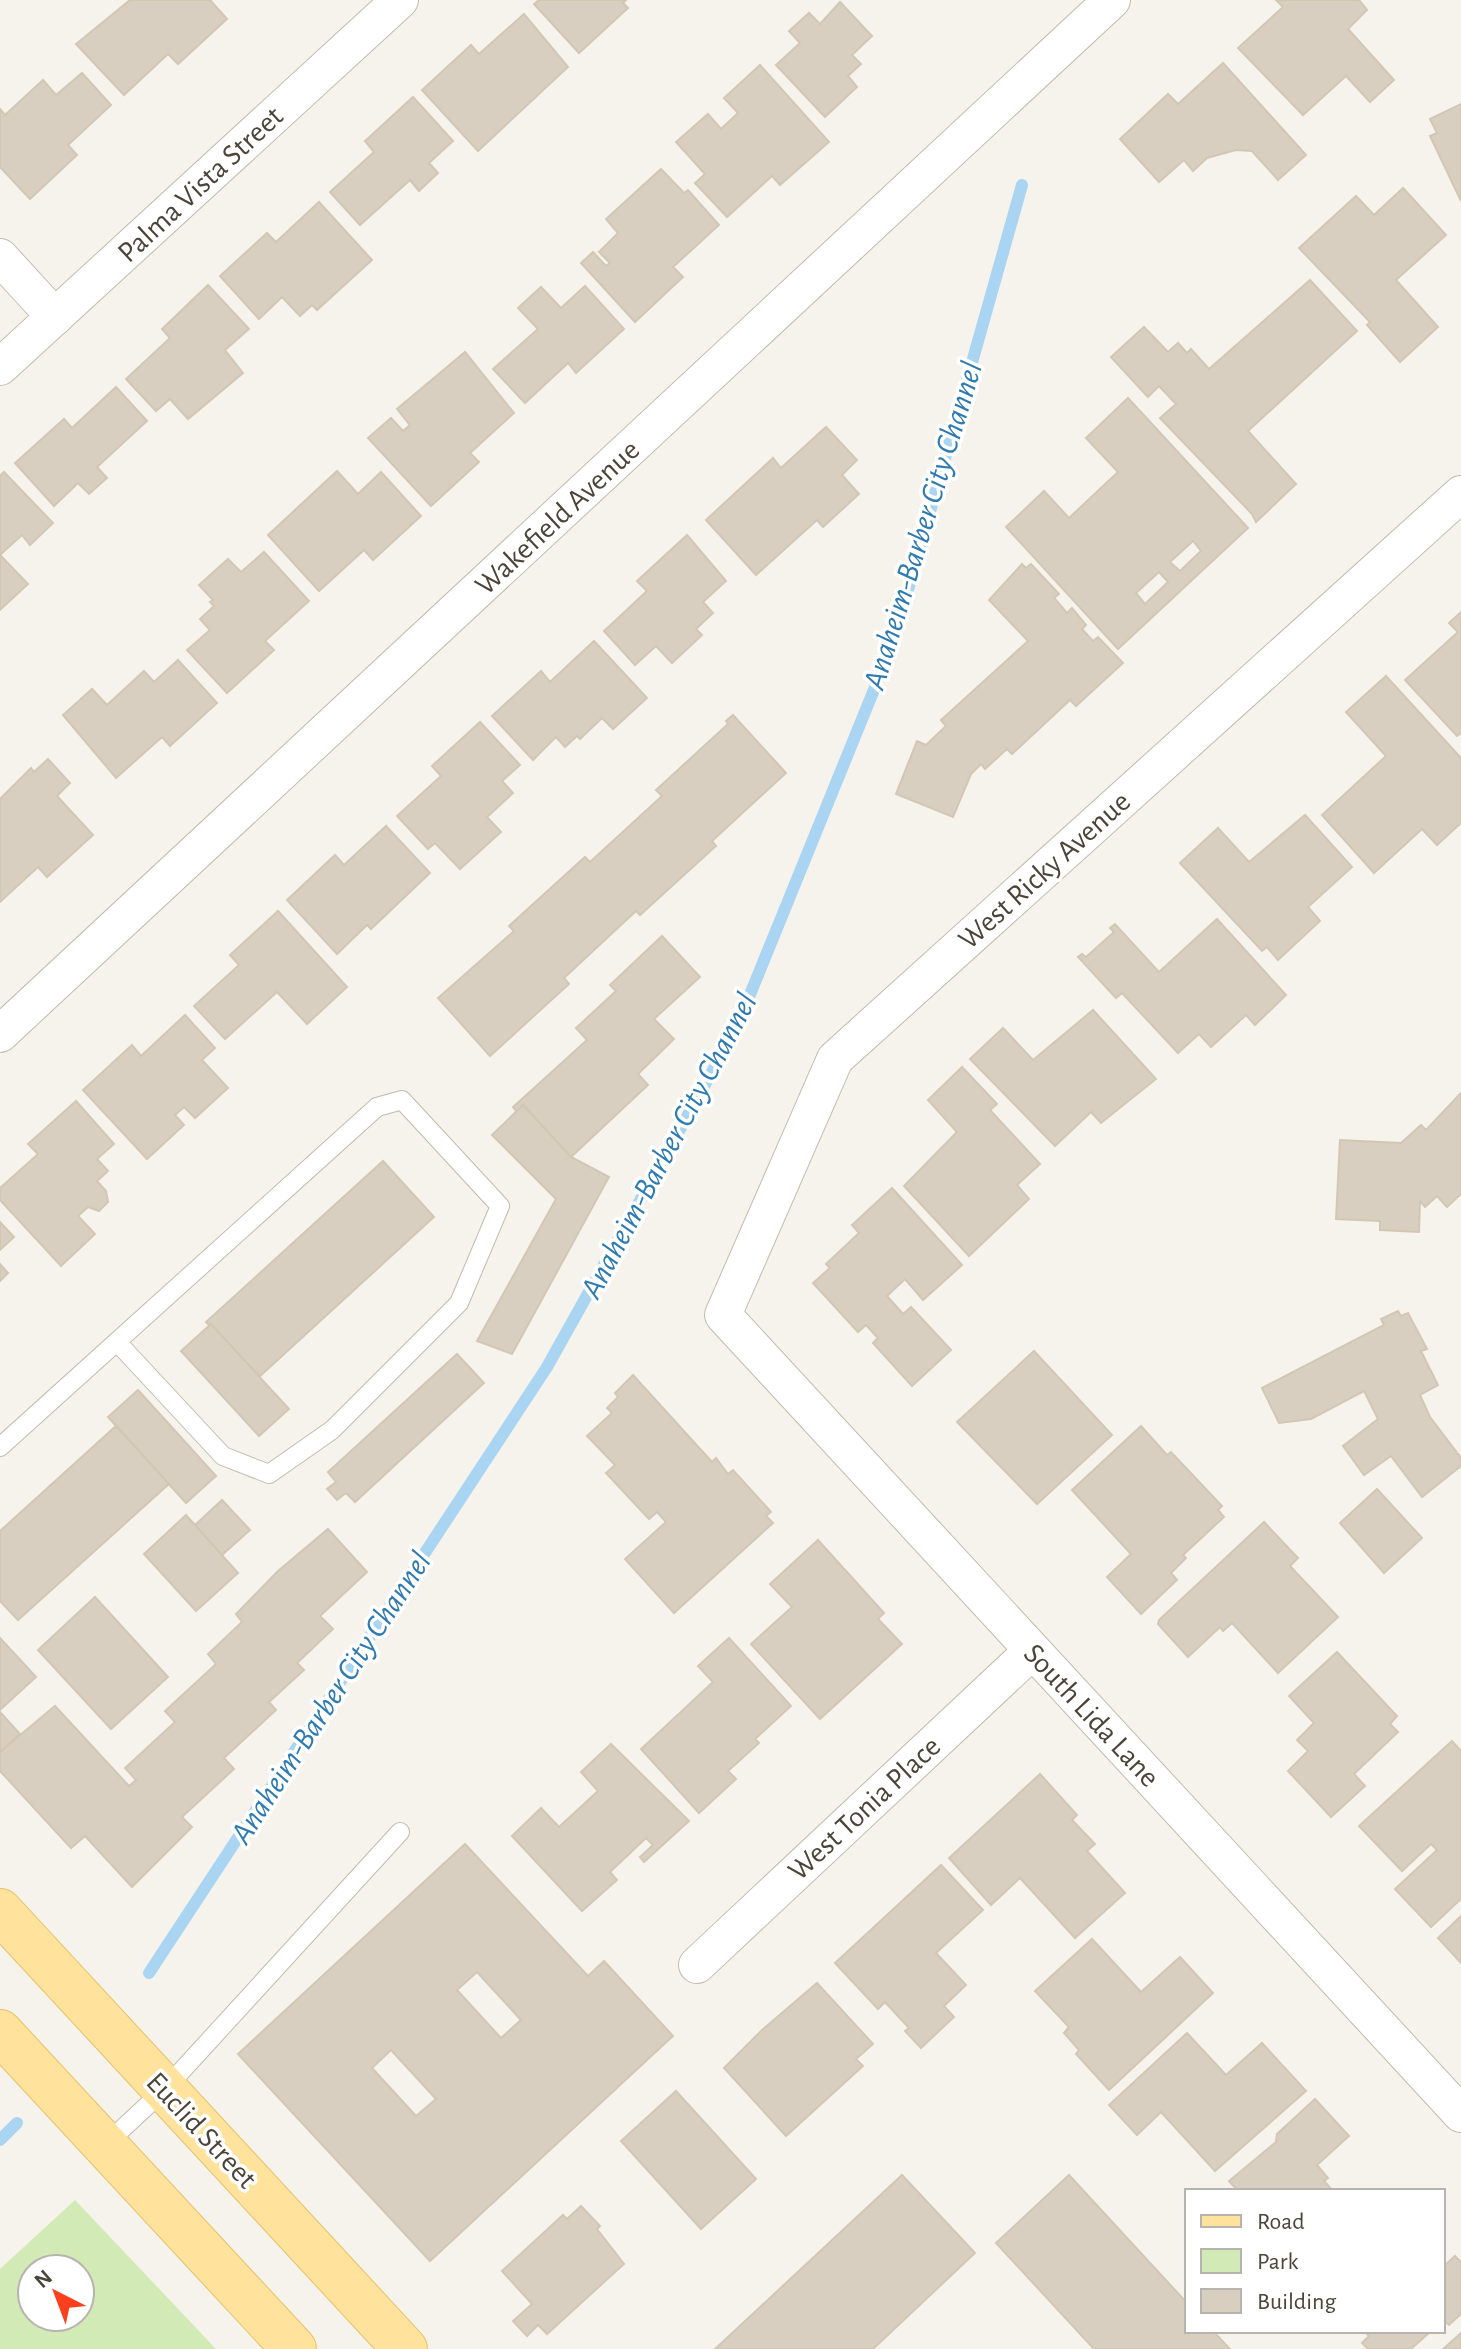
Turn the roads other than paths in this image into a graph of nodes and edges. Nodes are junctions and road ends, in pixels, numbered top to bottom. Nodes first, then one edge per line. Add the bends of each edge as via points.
1 (400, 0) edge
2 (1112, 0) edge
3 (0, 257) edge
4 (55, 317) junction
5 (0, 367) edge
6 (1461, 494) edge
7 (0, 1034) edge
8 (723, 1315) joint
9 (117, 1342) junction
10 (0, 1447) edge
11 (1032, 1651) junction
12 (400, 1832) dead end
13 (0, 1911) edge
14 (697, 1965) dead end
15 (0, 2032) edge
16 (165, 2089) junction
17 (1461, 2114) edge
18 (105, 2145) junction
19 (294, 2349) edge
20 (405, 2349) edge

1 - 4 street, Palma Vista Street
2 - 7 street, Wakefield Avenue
3 - 4 street
4 - 5 street, Palma Vista Street
6 - 8 street, West Ricky Avenue via 835,1059
8 - 11 street, South Lida Lane
9 - 9 lane via 223,1456 269,1474 332,1430 459,1303 500,1206 402,1100 377,1107
9 - 10 lane
11 - 14 street, West Tonia Place
11 - 17 street, South Lida Lane
12 - 16 lane
13 - 16 main road, Euclid Street
15 - 18 main road
16 - 18 lane
16 - 20 main road, Euclid Street
18 - 19 main road

